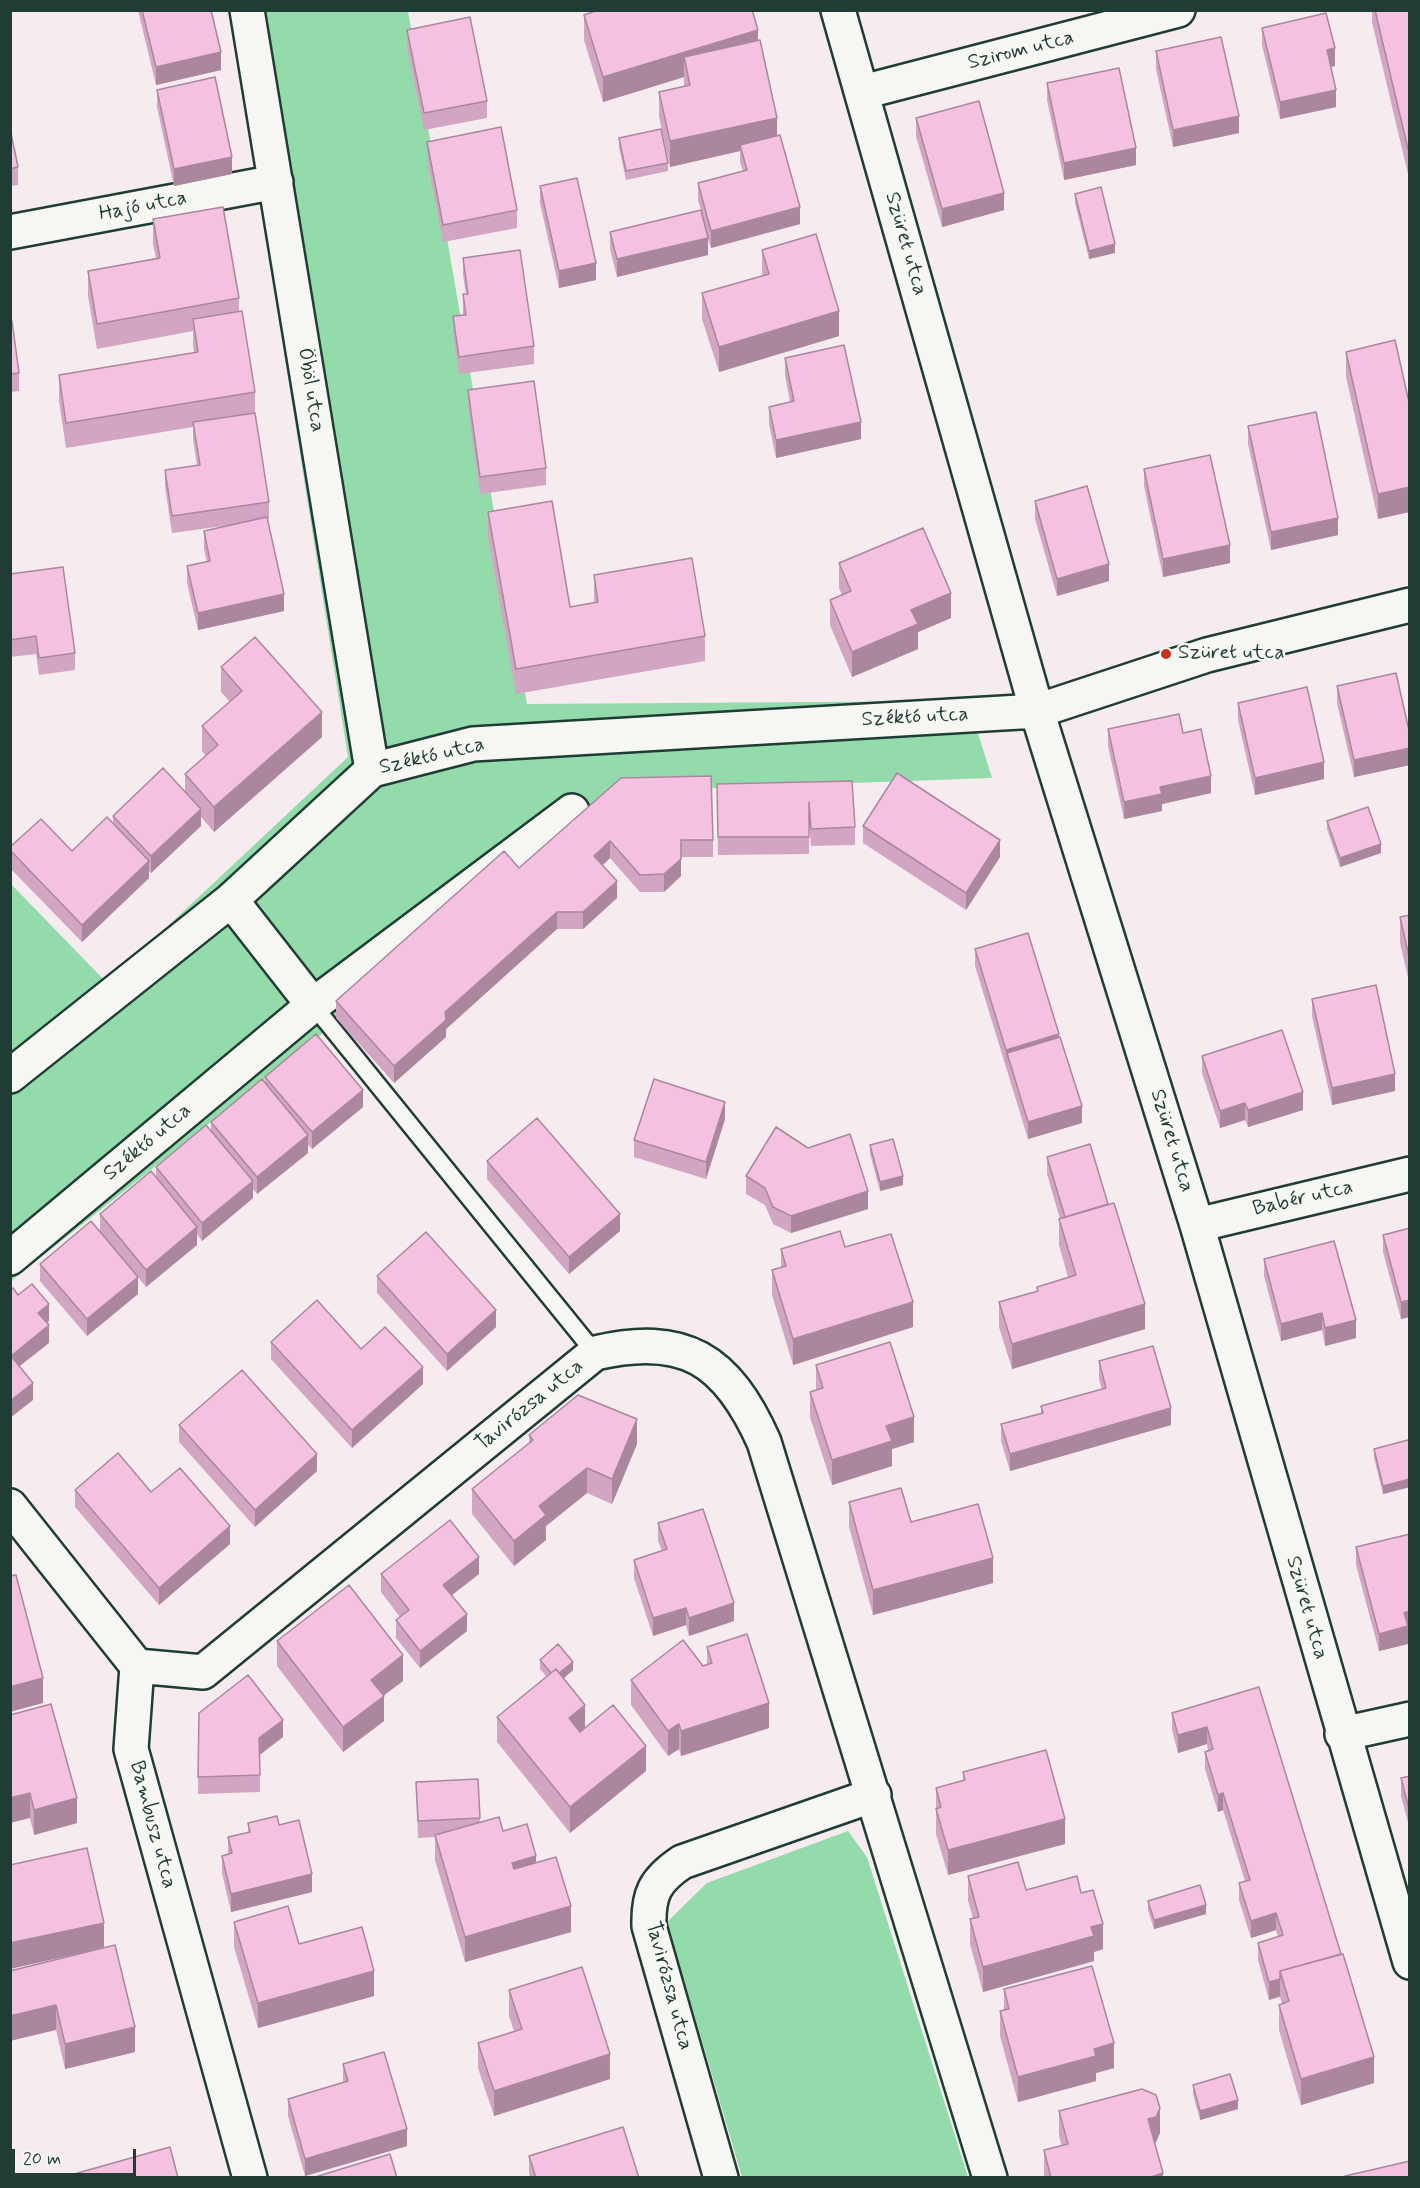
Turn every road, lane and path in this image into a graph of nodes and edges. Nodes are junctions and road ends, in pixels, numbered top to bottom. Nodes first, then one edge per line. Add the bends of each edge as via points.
1 (247, 10) edge
2 (837, 10) edge
3 (1179, 10) edge
4 (863, 92) junction
5 (276, 182) junction
6 (10, 232) edge
7 (1410, 604) edge
8 (1037, 711) junction
9 (372, 770) junction
10 (572, 811) dead end
11 (231, 900) junction
12 (313, 1005) junction
13 (10, 1076) edge
14 (1410, 1174) edge
15 (1197, 1225) junction
16 (10, 1258) edge
17 (595, 1353) junction
18 (10, 1506) edge
19 (137, 1666) junction
20 (1410, 1719) edge
21 (1342, 1734) junction
22 (874, 1795) junction
23 (1410, 1962) edge
24 (250, 2178) edge
25 (721, 2178) edge
26 (990, 2178) edge

1 - 5 street, Öböl utca
2 - 4 street, Szüret utca
3 - 4 street, Szirom utca
4 - 8 street, Szüret utca
5 - 6 street, Hajó utca
5 - 9 street, Öböl utca
7 - 8 street, Széktó utca via 1207,655
8 - 9 street, Széktó utca via 473,744
8 - 15 street, Szüret utca
9 - 11 street, Széktó utca
10 - 12 street, Széktó utca
11 - 12 street
11 - 13 street, Széktó utca
12 - 16 street, Széktó utca
12 - 17 lane
14 - 15 street, Babér utca
15 - 21 street, Szüret utca
17 - 19 street, Tavirózsa utca via 203,1672
17 - 22 street, Tavirózsa utca via 646,1345 678,1351 707,1364 737,1392 764,1442
18 - 19 street
19 - 24 street, Bambusz utca via 131,1749
20 - 21 street
21 - 23 street, Szüret utca
22 - 25 street, Tavirózsa utca via 682,1862 659,1881 653,1892 648,1907 649,1926
22 - 26 street, Tavirózsa utca

